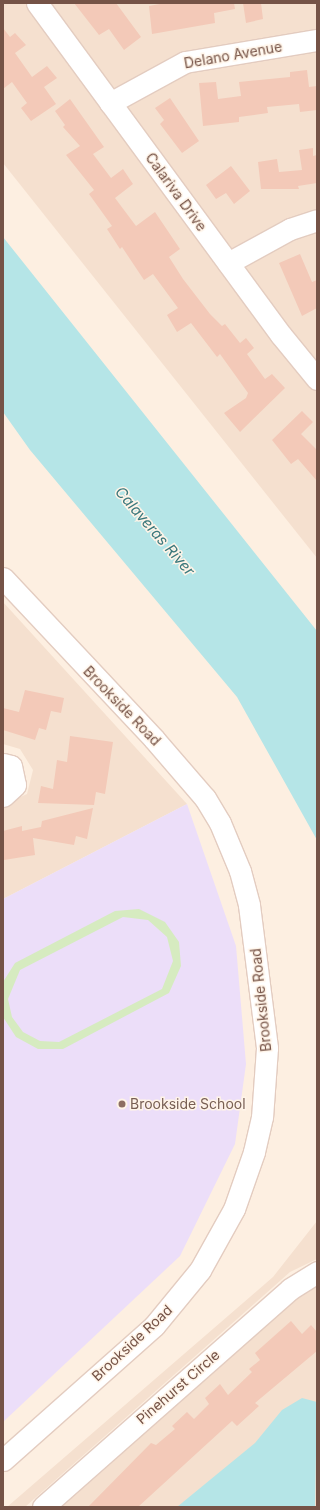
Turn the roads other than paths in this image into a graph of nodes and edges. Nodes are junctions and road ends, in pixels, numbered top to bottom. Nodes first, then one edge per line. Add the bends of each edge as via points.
1 (37, 3) edge
2 (317, 40) edge
3 (110, 103) junction
4 (317, 220) edge
5 (228, 262) junction
6 (317, 379) edge
7 (3, 578) edge
8 (3, 764) edge
9 (3, 796) edge
10 (317, 1272) edge
11 (3, 1460) edge
12 (43, 1507) edge

1 - 3 street, Calariva Drive
2 - 3 street, Delano Avenue via 185,62
3 - 5 street, Calariva Drive
4 - 5 street via 290,229
5 - 6 street, Calariva Drive
7 - 11 street, Brookside Road via 154,739 205,798 220,823 238,865 249,905 267,1048 262,1117 254,1152 234,1209 200,1270 154,1326
8 - 9 street via 10,766 15,785
10 - 12 street, Pinehurst Circle via 290,1288

